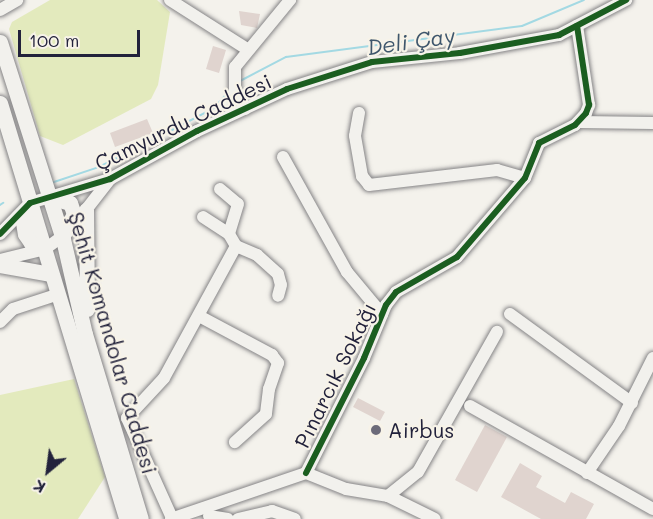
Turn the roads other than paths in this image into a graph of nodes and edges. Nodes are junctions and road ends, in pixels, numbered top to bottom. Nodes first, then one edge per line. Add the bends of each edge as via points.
1 (17, 0) edge
2 (290, 0) edge
3 (626, 0) edge
4 (177, 2) edge
5 (0, 10) edge
6 (577, 26) junction
7 (0, 42) edge
8 (247, 49) junction
9 (0, 103) edge
10 (244, 109) junction
11 (358, 113) dead end
12 (579, 122) junction
13 (653, 123) edge
14 (284, 157) dead end
15 (525, 178) junction
16 (110, 179) junction
17 (220, 189) dead end
18 (49, 197) junction
19 (30, 203) junction
20 (86, 210) junction
21 (203, 217) dead end
22 (0, 234) edge
23 (229, 234) junction
24 (62, 238) junction
25 (236, 246) junction
26 (45, 249) junction
27 (0, 260) edge
28 (0, 265) edge
29 (51, 274) junction
30 (58, 294) junction
31 (278, 296) dead end
32 (382, 314) junction
33 (510, 314) dead end
34 (199, 316) junction
35 (0, 321) edge
36 (497, 332) dead end
37 (90, 351) junction
38 (652, 364) edge
39 (632, 403) junction
40 (471, 406) dead end
41 (111, 418) junction
42 (127, 418) junction
43 (235, 442) dead end
44 (306, 472) junction
45 (587, 473) junction
46 (388, 496) junction
47 (653, 509) edge
48 (207, 514) edge
49 (126, 519) edge
50 (141, 519) edge
51 (171, 519) edge
52 (228, 519) edge
53 (238, 519) edge
54 (295, 519) edge
55 (435, 519) edge

1 - 5 street
2 - 8 street
3 - 6 street, Çamyurdu Caddesi
4 - 8 street
6 - 10 street, Çamyurdu Caddesi via 559,34 460,53 372,62 287,89
6 - 12 street via 589,105
7 - 18 main road, Şehit Komandolar Caddesi
8 - 10 street via 235,67 233,79
9 - 19 main road, Şehit Komandolar Caddesi
10 - 16 street, Çamyurdu Caddesi
11 - 15 street via 355,136 362,176 369,185 496,170
12 - 13 street
12 - 15 street, Pınarcık Sokağı via 539,143
14 - 32 street via 347,272
15 - 32 street, Pınarcık Sokağı via 458,257 396,292
16 - 18 street, Çamyurdu Caddesi
16 - 20 street, Çamyurdu Caddesi
17 - 23 street via 238,204
18 - 19 street, Çamyurdu Caddesi
18 - 24 main road, Şehit Komandolar Caddesi
19 - 22 street
19 - 26 main road, Şehit Komandolar Caddesi
20 - 24 street, Çamyurdu Caddesi
20 - 37 main road via 84,268
21 - 23 street
23 - 25 street
24 - 26 street, Çamyurdu Caddesi
24 - 37 main road, Şehit Komandolar Caddesi
25 - 31 street via 256,255 278,274
25 - 34 street
26 - 27 street, Çamyurdu Caddesi
26 - 29 main road, Şehit Komandolar Caddesi
28 - 29 main road
29 - 30 main road, Şehit Komandolar Caddesi
30 - 35 street via 13,309
30 - 49 main road, Şehit Komandolar Caddesi
32 - 44 street, Pınarcık Sokağı
33 - 39 street
34 - 42 street via 164,378
34 - 43 street via 272,355 278,363 266,414
36 - 46 street via 418,472
37 - 41 main road, Şehit Komandolar Caddesi
38 - 39 street
39 - 45 street
40 - 45 street
41 - 42 street
41 - 50 main road, Şehit Komandolar Caddesi
42 - 51 street
44 - 46 street via 346,489
44 - 48 street
45 - 47 street
46 - 55 street
48 - 51 street
48 - 52 street
53 - 54 street via 272,511

